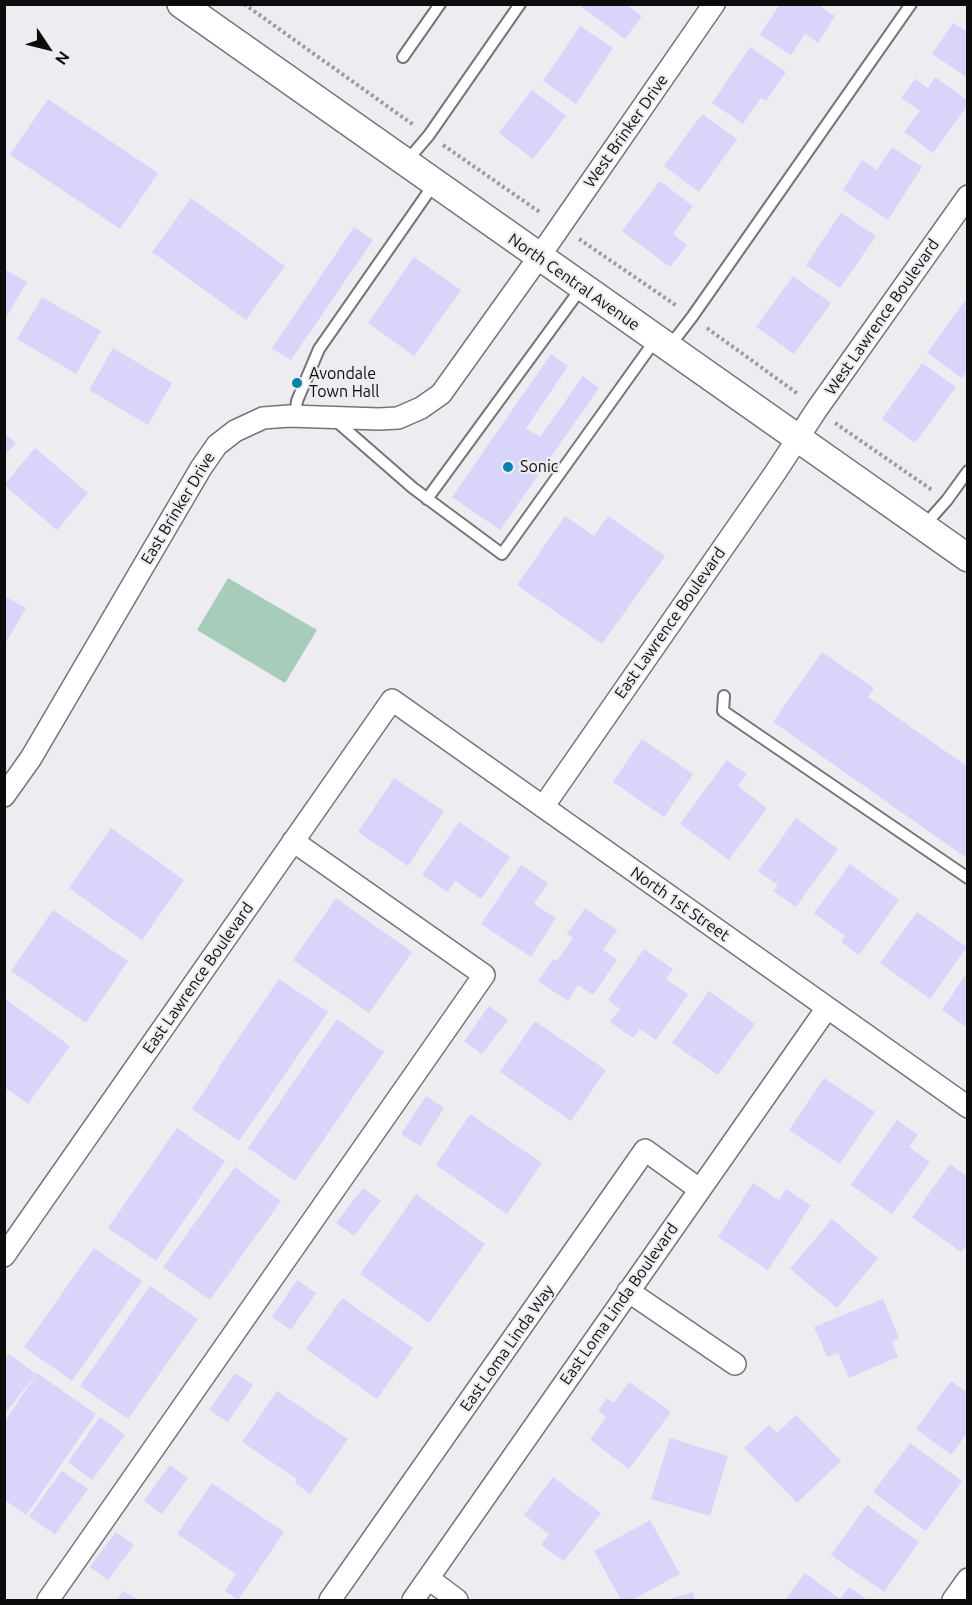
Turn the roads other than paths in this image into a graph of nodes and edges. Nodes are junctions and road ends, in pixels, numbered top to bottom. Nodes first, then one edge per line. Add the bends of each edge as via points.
1 (181, 4) edge
2 (440, 4) edge
3 (520, 4) edge
4 (714, 4) edge
5 (911, 4) edge
6 (403, 57) dead end
7 (405, 163) junction
8 (434, 183) junction
9 (968, 196) edge
10 (538, 257) junction
11 (582, 287) junction
12 (662, 343) junction
13 (296, 417) junction
14 (332, 418) junction
15 (797, 438) junction
16 (968, 471) edge
17 (427, 499) junction
18 (923, 527) junction
19 (968, 558) edge
20 (724, 696) dead end
21 (392, 700) joint
22 (4, 796) edge
23 (543, 807) junction
24 (293, 841) junction
25 (968, 878) edge
26 (827, 1008) junction
27 (968, 1107) edge
28 (699, 1189) junction
29 (4, 1256) edge
30 (628, 1291) junction
31 (735, 1364) dead end
32 (429, 1579) junction
33 (968, 1579) edge
34 (48, 1600) edge
35 (330, 1600) edge
36 (413, 1600) edge
37 (457, 1600) edge
38 (953, 1600) edge

1 - 7 street, North Central Avenue
2 - 6 lane
3 - 7 lane via 429,135
4 - 10 street, West Brinker Drive
5 - 12 lane via 699,307
7 - 8 street, North Central Avenue
8 - 10 street, North Central Avenue
8 - 13 lane via 319,349 297,401
9 - 15 street, West Lawrence Boulevard
10 - 11 street, North Central Avenue
10 - 14 street, East Brinker Drive via 441,394 398,417
11 - 12 street, North Central Avenue
11 - 17 lane
12 - 15 street, North Central Avenue
12 - 17 lane via 502,554
13 - 14 street, East Brinker Drive
13 - 22 street, East Brinker Drive via 263,418 217,445 31,758
14 - 17 lane
15 - 18 street, North Central Avenue
15 - 23 street, East Lawrence Boulevard
16 - 18 lane
18 - 19 street, North Central Avenue
20 - 25 lane via 723,711
21 - 23 street, North 1st Street
21 - 24 street, East Lawrence Boulevard
23 - 26 street, North 1st Street
24 - 29 street, East Lawrence Boulevard
24 - 34 street via 484,975
26 - 27 street, North 1st Street
26 - 28 street, East Loma Linda Boulevard
28 - 30 street, East Loma Linda Boulevard
28 - 35 street, East Loma Linda Way via 645,1150
30 - 31 street
30 - 32 street, East Loma Linda Boulevard
32 - 36 street, East Loma Linda Boulevard
32 - 37 street
33 - 38 street

